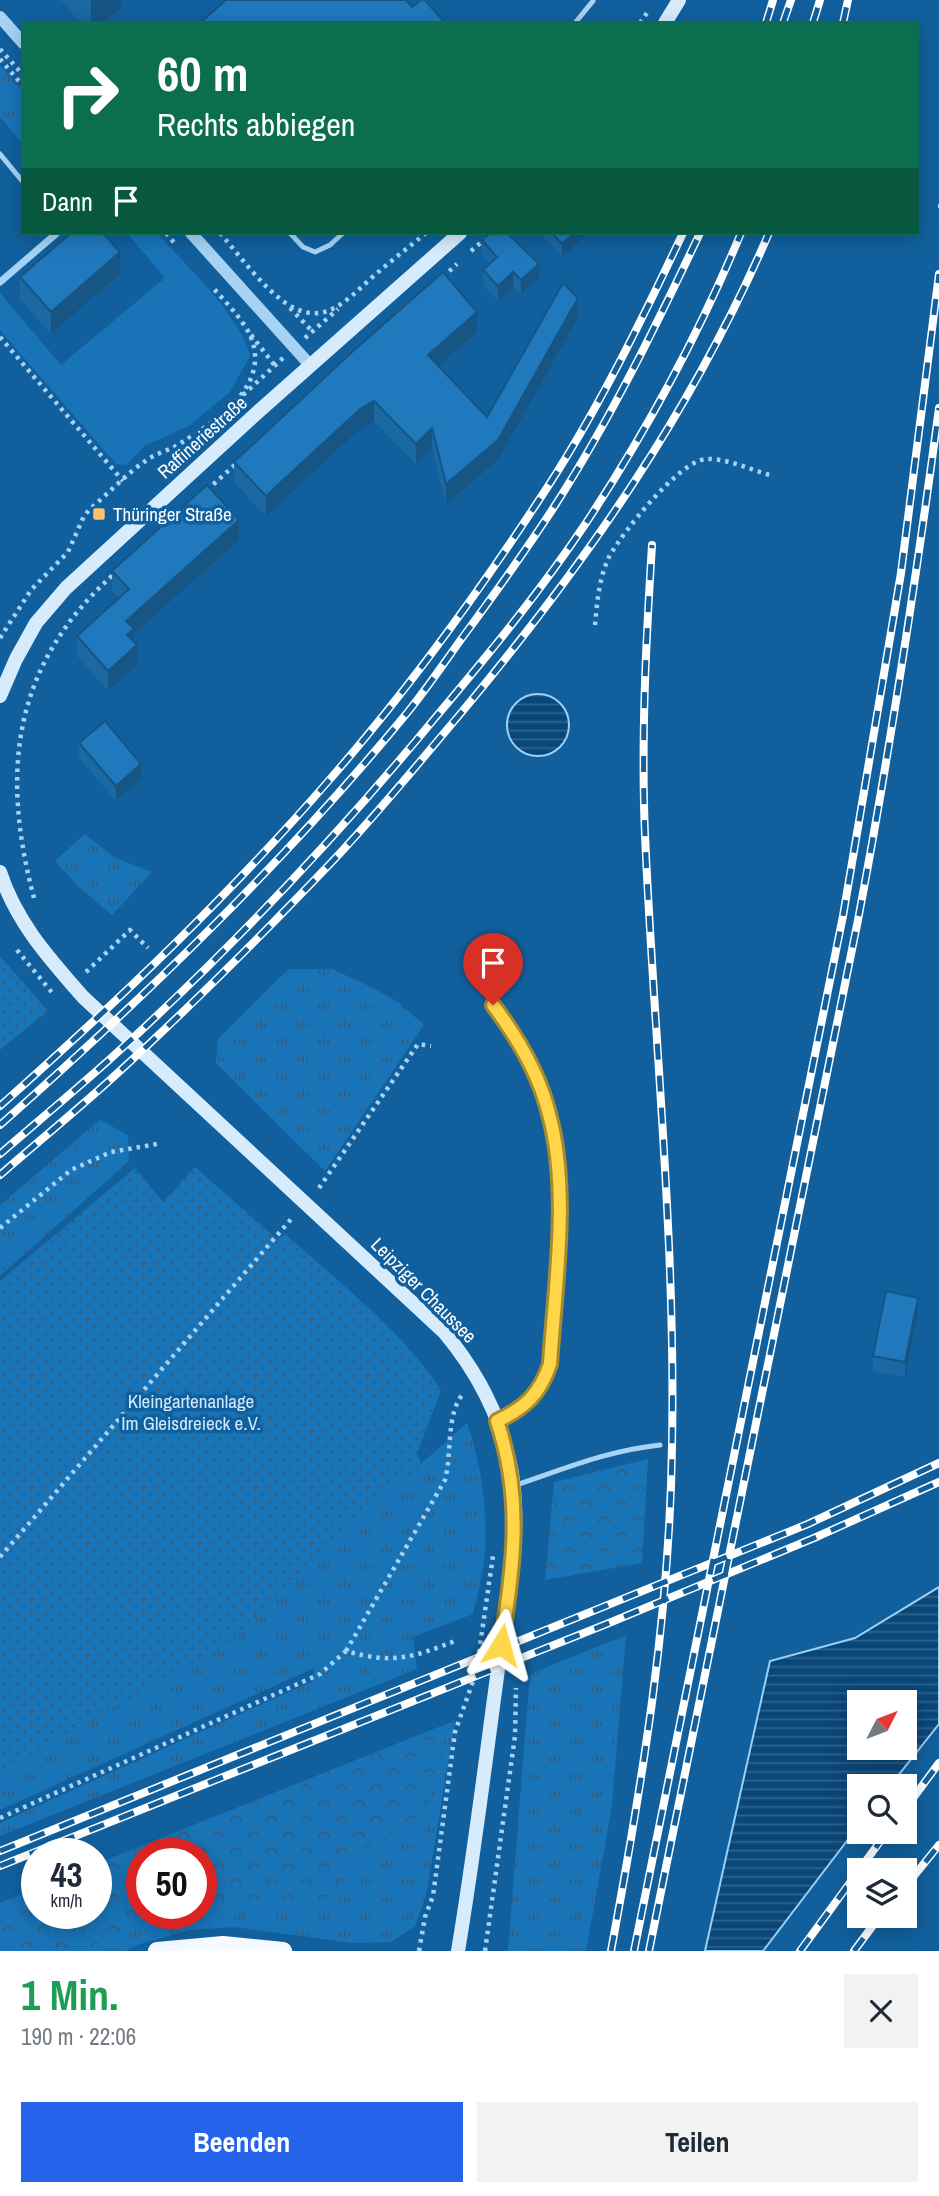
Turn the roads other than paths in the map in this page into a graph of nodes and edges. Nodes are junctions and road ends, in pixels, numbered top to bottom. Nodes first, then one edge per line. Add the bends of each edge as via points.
1 (679, 0) edge
2 (593, 1) edge
3 (0, 17) edge
4 (577, 21) edge
5 (666, 21) edge
6 (21, 41) edge
7 (0, 154) edge
8 (21, 180) edge
9 (55, 235) edge
10 (193, 235) edge
11 (292, 235) edge
12 (341, 235) edge
13 (458, 235) edge
14 (0, 282) edge
15 (310, 365) junction
16 (0, 696) edge
17 (0, 872) edge
18 (493, 1005) dead end
19 (497, 1421) junction
20 (660, 1445) dead end
21 (513, 1486) junction
22 (157, 1951) edge
23 (283, 1951) edge
24 (458, 1951) edge

1 - 5 main road
2 - 4 lane
3 - 6 street
7 - 8 lane
9 - 14 street
10 - 15 street
11 - 12 lane via 315,252
13 - 15 main road, Raffineriestraße
15 - 16 main road, Raffineriestraße via 53,602 22,646
17 - 19 main road, Leipziger Chaussee via 40,948 83,997 444,1332 476,1374
18 - 19 lane via 530,1062 549,1113 560,1207 550,1364 532,1399
19 - 21 main road, Leipziger Chaussee
20 - 21 lane via 597,1456
21 - 24 main road, Leipziger Chaussee via 515,1521 508,1601
22 - 23 main road via 223,1945

